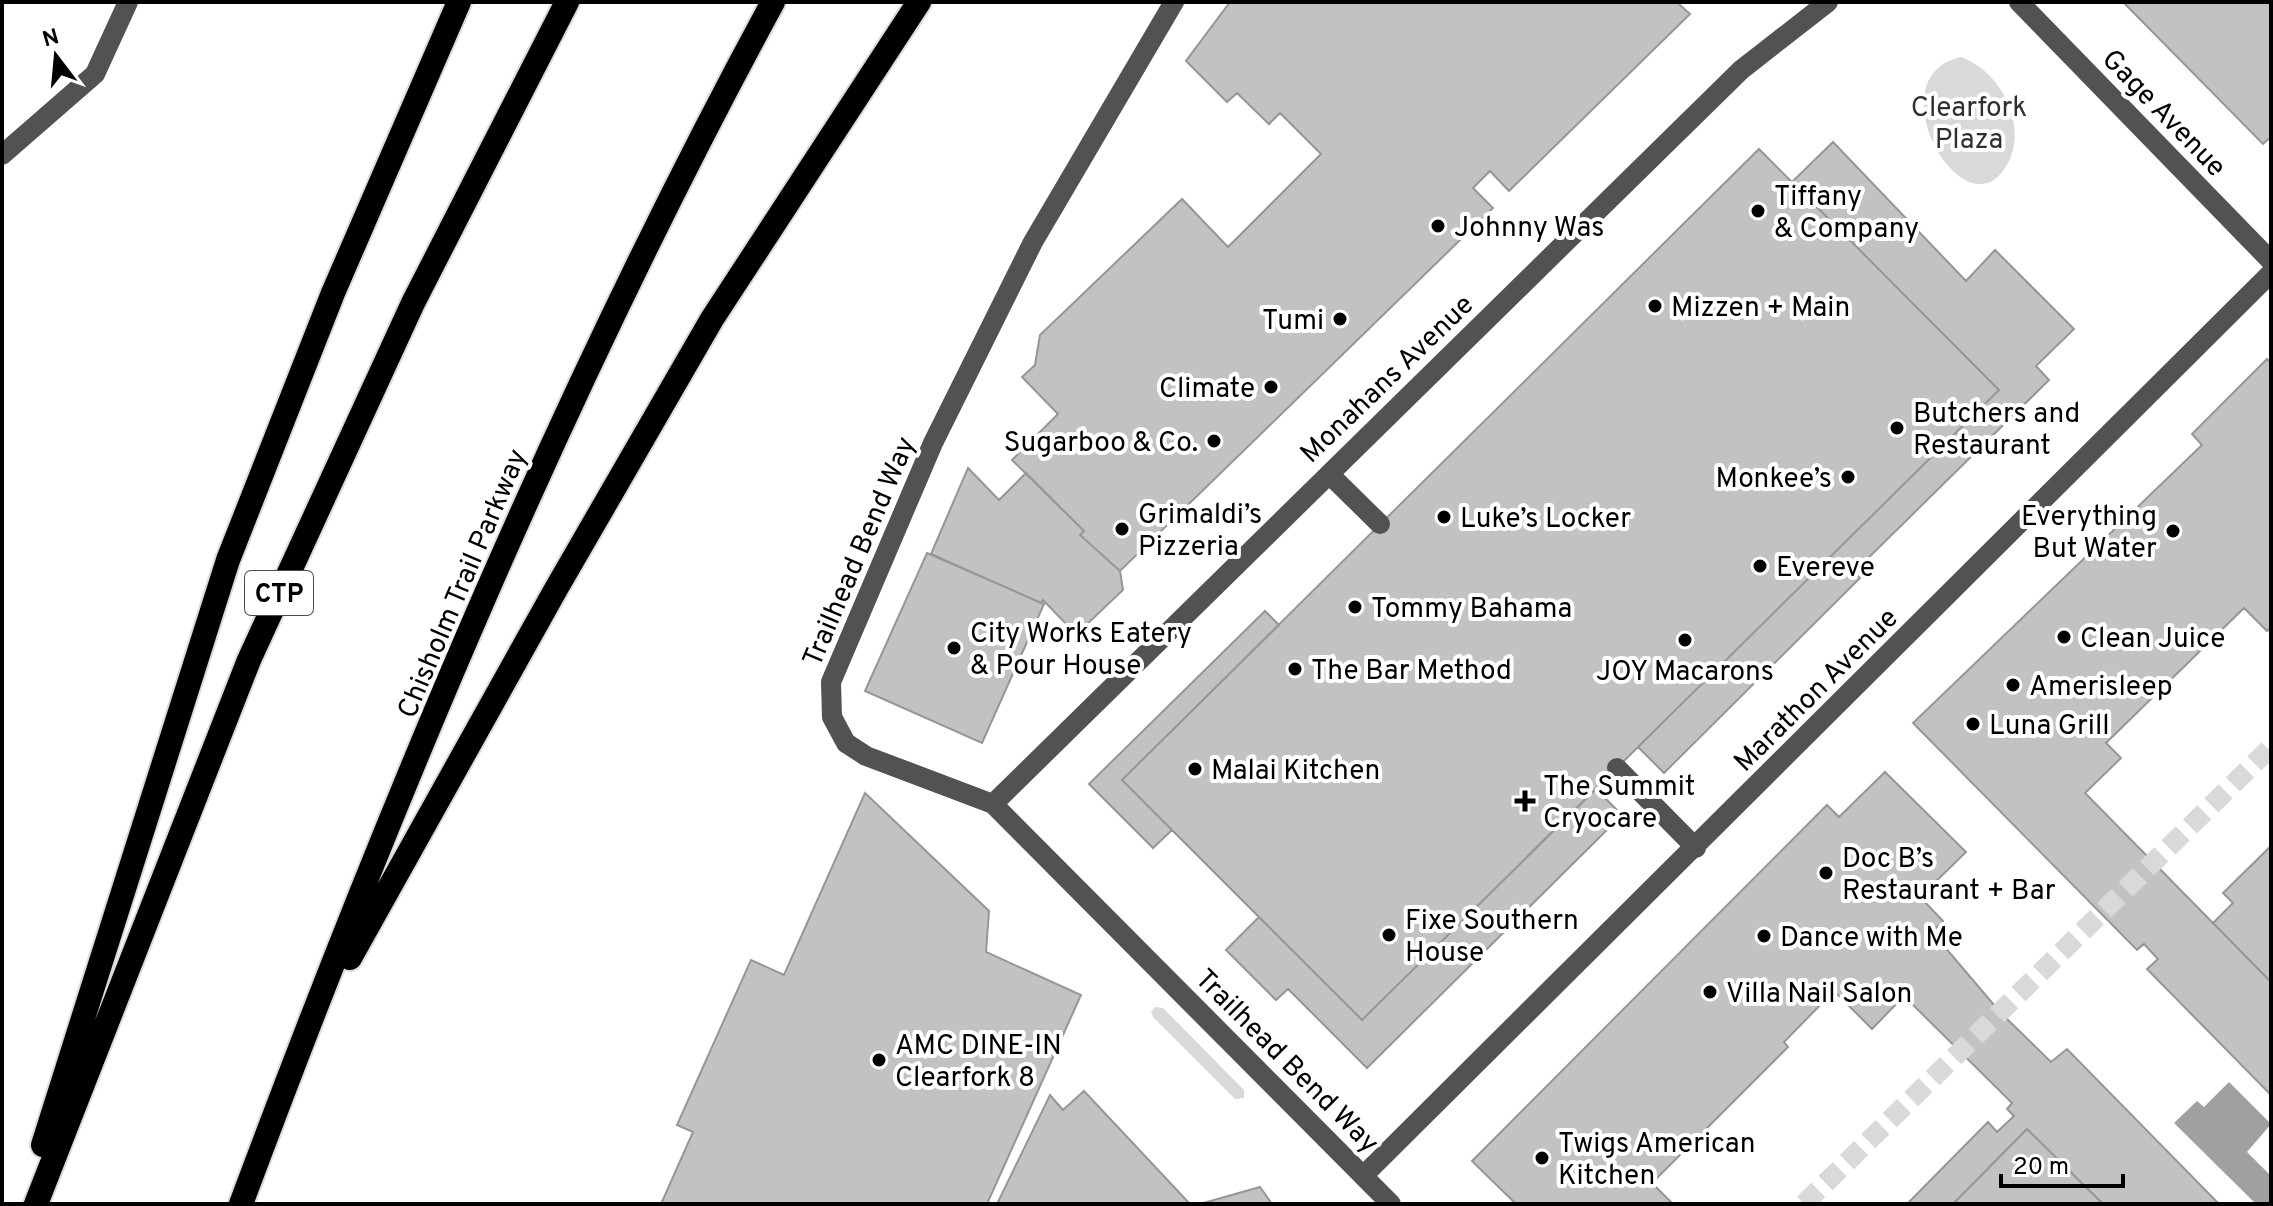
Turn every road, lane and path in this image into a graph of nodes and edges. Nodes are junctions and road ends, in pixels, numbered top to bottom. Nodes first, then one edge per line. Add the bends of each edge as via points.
1 (128, 2) edge
2 (459, 2) edge
3 (567, 2) edge
4 (773, 2) edge
5 (919, 2) edge
6 (1174, 2) edge
7 (1828, 2) edge
8 (2019, 2) edge
9 (2, 155) edge
10 (2271, 261) edge
11 (2271, 273) edge
12 (1329, 474) junction
13 (1380, 524) dead end
14 (1617, 768) dead end
15 (993, 804) junction
16 (1696, 848) junction
17 (298, 1051) junction
18 (1363, 1176) junction
19 (24, 1204) edge
20 (36, 1204) edge
21 (241, 1204) edge
22 (1391, 1204) edge

1 - 9 street via 95,74
2 - 19 highway via 333,293 228,560
3 - 20 highway, CTP via 413,303 249,660
4 - 17 highway, Chisholm Trail Parkway via 656,229 494,571
5 - 17 highway via 682,369
6 - 15 street, Trailhead Bend Way via 1033,242 933,443 831,682 832,717 846,743 866,756
7 - 12 street, Monahans Avenue via 1741,70
8 - 10 street, Gage Avenue
11 - 16 street, Marathon Avenue
12 - 13 street
12 - 15 street, Monahans Avenue
14 - 16 street
15 - 18 street, Trailhead Bend Way
16 - 18 street, Marathon Avenue
17 - 21 highway, Chisholm Trail Parkway
18 - 22 street, Trailhead Bend Way

